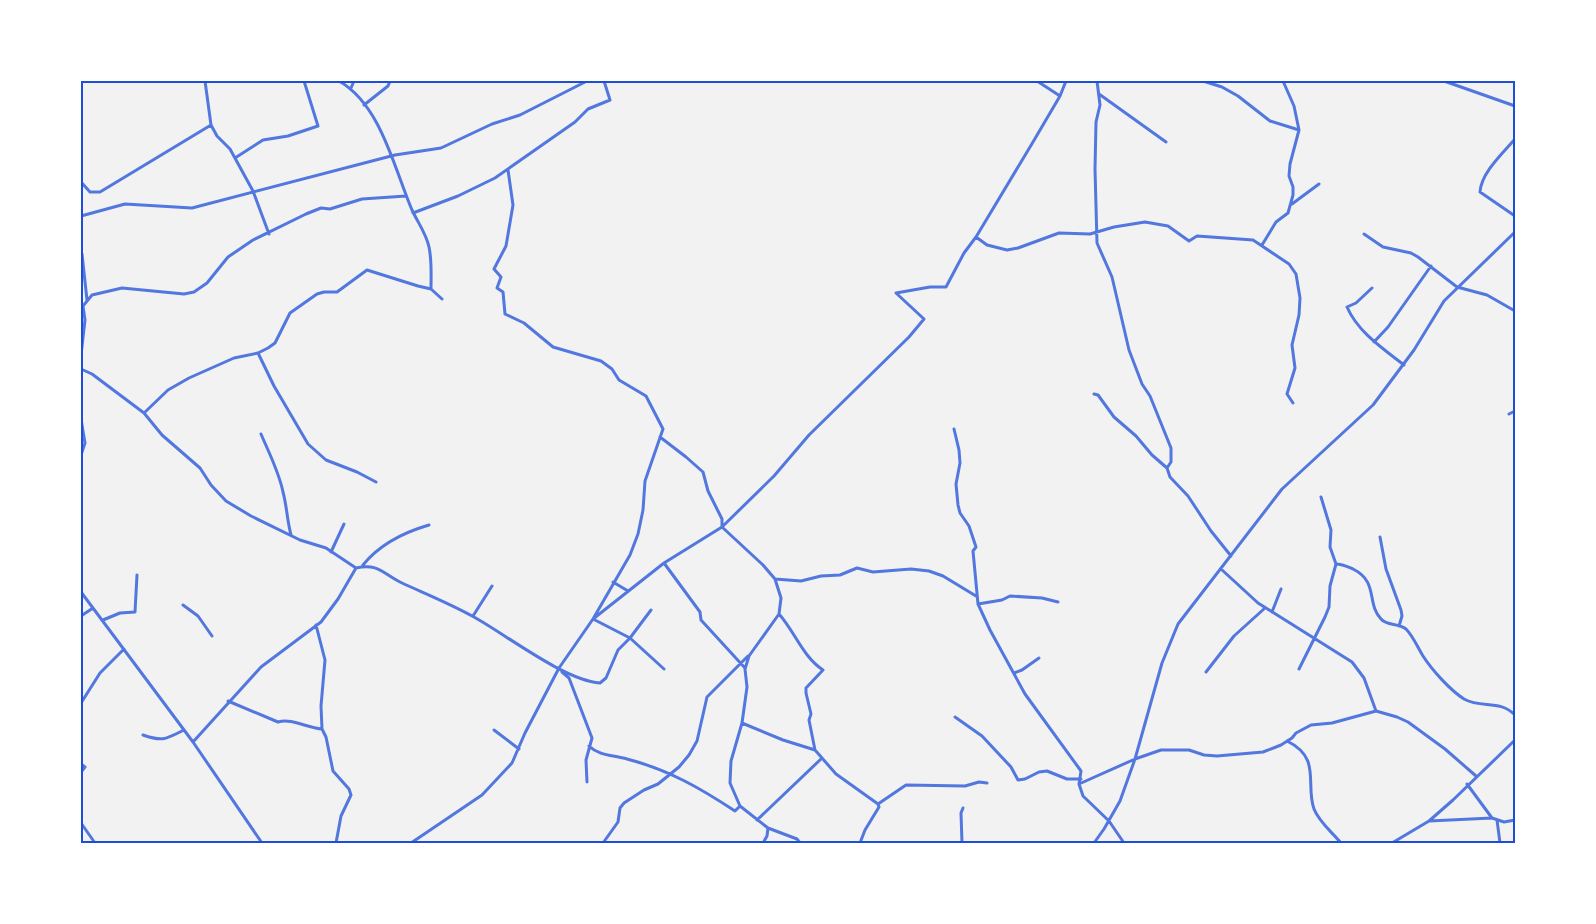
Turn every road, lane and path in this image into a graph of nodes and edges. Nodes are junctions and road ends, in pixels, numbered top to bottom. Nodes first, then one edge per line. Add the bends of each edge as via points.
1 (205, 81) edge
2 (304, 81) edge
3 (339, 81) edge
4 (354, 81) edge
5 (390, 81) edge
6 (587, 81) edge
7 (604, 81) edge
8 (1037, 81) edge
9 (1066, 81) edge
10 (1097, 81) edge
11 (1203, 81) edge
12 (1283, 81) edge
13 (1444, 81) edge
14 (351, 88) junction
15 (1100, 94) junction
16 (1060, 96) junction
17 (364, 105) junction
18 (1515, 106) edge
19 (211, 125) junction
20 (1299, 130) junction
21 (1515, 139) edge
22 (1166, 142) dead end
23 (392, 156) junction
24 (235, 158) junction
25 (508, 170) junction
26 (81, 182) edge
27 (1319, 184) dead end
28 (253, 191) junction
29 (406, 196) junction
30 (1291, 206) junction
31 (413, 213) junction
32 (81, 216) edge
33 (1515, 216) edge
34 (1098, 232) junction
35 (1515, 232) edge
36 (269, 234) junction
37 (1364, 234) dead end
38 (976, 237) junction
39 (1262, 245) junction
40 (82, 254) edge
41 (1431, 266) junction
42 (1456, 287) junction
43 (1371, 288) dead end
44 (431, 289) junction
45 (442, 299) dead end
46 (87, 300) junction
47 (1515, 311) edge
48 (1374, 342) junction
49 (258, 353) junction
50 (81, 355) edge
51 (1404, 364) junction
52 (81, 369) edge
53 (1094, 394) dead end
54 (1293, 403) dead end
55 (1515, 411) edge
56 (144, 413) junction
57 (1509, 414) dead end
58 (81, 419) edge
59 (954, 429) dead end
60 (261, 434) dead end
61 (660, 437) junction
62 (81, 455) edge
63 (1167, 468) junction
64 (376, 482) dead end
65 (1321, 497) dead end
66 (345, 524) dead end
67 (429, 525) dead end
68 (722, 527) junction
69 (292, 536) junction
70 (1380, 537) dead end
71 (331, 552) junction
72 (1231, 556) junction
73 (664, 563) junction
74 (1336, 564) junction
75 (362, 567) junction
76 (356, 568) junction
77 (1221, 569) junction
78 (137, 575) dead end
79 (775, 579) junction
80 (614, 582) junction
81 (492, 586) dead end
82 (1281, 589) dead end
83 (628, 591) junction
84 (81, 592) edge
85 (976, 596) junction
86 (1058, 602) dead end
87 (978, 604) junction
88 (183, 605) dead end
89 (93, 608) junction
90 (1265, 608) junction
91 (651, 610) dead end
92 (1272, 612) junction
93 (779, 614) junction
94 (81, 616) edge
95 (473, 616) junction
96 (592, 619) junction
97 (102, 620) junction
98 (316, 625) junction
99 (1399, 626) junction
100 (212, 636) dead end
101 (630, 638) junction
102 (1315, 638) junction
103 (124, 649) junction
104 (749, 656) junction
105 (1039, 658) dead end
106 (741, 662) junction
107 (558, 668) junction
108 (664, 669) dead end
109 (746, 669) junction
110 (1299, 669) dead end
111 (1206, 672) dead end
112 (1014, 673) junction
113 (228, 701) junction
114 (81, 703) edge
115 (1376, 711) junction
116 (1515, 715) edge
117 (955, 717) dead end
118 (742, 723) junction
119 (322, 729) junction
120 (184, 730) junction
121 (494, 730) dead end
122 (143, 735) dead end
123 (1515, 740) edge
124 (1286, 741) junction
125 (193, 742) junction
126 (589, 746) junction
127 (519, 749) junction
128 (815, 750) junction
129 (821, 759) junction
130 (1135, 759) junction
131 (81, 764) edge
132 (81, 772) edge
133 (672, 773) junction
134 (1476, 776) junction
135 (1081, 779) junction
136 (587, 782) dead end
137 (987, 783) dead end
138 (1079, 784) junction
139 (1467, 784) junction
140 (878, 804) junction
141 (740, 806) junction
142 (963, 808) dead end
143 (1492, 818) junction
144 (757, 820) junction
145 (1497, 820) junction
146 (1515, 820) edge
147 (1109, 821) junction
148 (1429, 821) junction
149 (81, 823) edge
150 (768, 828) junction
151 (95, 843) edge
152 (262, 843) edge
153 (336, 843) edge
154 (411, 843) edge
155 (603, 843) edge
156 (763, 843) edge
157 (800, 843) edge
158 (860, 843) edge
159 (962, 843) edge
160 (1094, 843) edge
161 (1124, 843) edge
162 (1341, 843) edge
163 (1392, 843) edge
164 (1500, 843) edge

1 - 19 street
2 - 24 street via 318,126 262,140
3 - 14 street
4 - 14 street
5 - 17 street
6 - 23 street via 441,148
7 - 25 street via 610,100 588,109
8 - 16 street
9 - 16 street
10 - 15 street
11 - 20 street via 1238,96 1270,121
12 - 20 street
13 - 18 street
14 - 17 street
15 - 22 street
15 - 34 street via 1095,169
16 - 38 street
17 - 23 street
19 - 24 street
19 - 26 street via 100,192 90,192
20 - 30 street via 1290,164
21 - 33 street via 1492,167 1480,192
23 - 28 street
23 - 29 street
24 - 28 street
25 - 31 street via 458,196
25 - 61 street via 513,205 506,246 494,269 501,277 497,288 503,292 506,314 553,347 601,361 619,380 640,391 652,405 663,429
27 - 30 street
28 - 32 street via 192,208 125,204
28 - 36 street
29 - 31 street
29 - 36 street via 362,199 321,208
30 - 39 street
31 - 44 street via 429,247
34 - 38 street via 1059,233 1007,250
34 - 39 street via 1145,222 1168,226 1190,241 1197,236 1210,236 1253,240
34 - 63 street via 1130,350 1171,448
35 - 42 street
36 - 46 street via 228,257 207,283 194,292 122,288 92,295
37 - 41 street via 1383,247 1411,254
38 - 68 street via 945,287 896,293 924,319
39 - 54 street via 1289,264 1296,274 1299,315 1292,345 1294,368 1287,394
40 - 46 street
41 - 42 street
41 - 48 street
42 - 47 street via 1487,295
42 - 51 street
43 - 48 street via 1347,307 1353,321
44 - 45 street
44 - 49 street via 367,270 337,292 317,294 290,313 275,343
46 - 50 street via 83,306
48 - 51 street
49 - 56 street via 234,358 189,378 168,390
49 - 64 street via 309,444 326,460
51 - 72 street via 1373,405 1282,489
52 - 56 street
53 - 63 street
55 - 57 street
56 - 69 street via 162,435 200,468 225,501
58 - 62 street via 85,442
59 - 85 street via 960,463 958,505 976,547
60 - 69 street via 280,480
61 - 68 street via 703,472
61 - 80 street via 645,481 638,534
63 - 72 street
65 - 74 street
66 - 71 street
67 - 75 street via 404,534 372,555
68 - 73 street
68 - 79 street
69 - 71 street
70 - 99 street via 1401,610
71 - 76 street
72 - 77 street
73 - 83 street
73 - 106 street via 700,612 701,620
74 - 99 street via 1364,576 1380,618
74 - 102 street via 1329,607
75 - 76 street
75 - 95 street via 373,566
76 - 98 street via 338,599
77 - 90 street
77 - 130 street via 1178,624 1169,642
78 - 97 street via 135,612
79 - 85 street via 801,581 857,568 873,572 910,569 943,576
79 - 93 street via 781,598
80 - 83 street
80 - 96 street
81 - 95 street
82 - 92 street
83 - 96 street
84 - 89 street
85 - 87 street
86 - 87 street via 1010,596
87 - 112 street
88 - 100 street via 198,616
89 - 94 street
89 - 97 street
90 - 92 street
90 - 111 street via 1234,636
91 - 101 street
92 - 102 street
93 - 104 street
93 - 128 street via 807,656 823,670 806,688
95 - 107 street
96 - 101 street
96 - 107 street
97 - 103 street
98 - 113 street via 261,667
98 - 119 street via 326,672
99 - 116 street via 1407,630 1434,673 1465,699 1501,705
101 - 107 street via 618,650 600,683 588,682
101 - 108 street
102 - 110 street
102 - 115 street via 1357,667
103 - 114 street via 100,672
103 - 120 street
104 - 106 street
104 - 109 street
105 - 112 street
106 - 109 street
106 - 133 street via 707,697 696,741
107 - 126 street via 569,678 592,738
107 - 127 street
109 - 118 street
112 - 135 street via 1076,762
113 - 119 street via 278,722
113 - 125 street
115 - 124 street via 1311,725
115 - 134 street via 1408,722
117 - 135 street via 982,736 1018,780 1047,771 1067,779
118 - 128 street
118 - 141 street via 729,772
119 - 153 street via 333,771 351,795 341,816
120 - 122 street via 160,741
120 - 125 street
121 - 127 street
123 - 134 street
124 - 130 street via 1263,752 1217,756 1175,749
124 - 162 street via 1305,756 1311,773 1313,806
125 - 152 street
126 - 133 street via 596,753
126 - 136 street
127 - 154 street via 512,763 482,795
128 - 129 street
129 - 140 street
129 - 144 street
130 - 138 street
130 - 147 street
131 - 132 street via 85,767
133 - 141 street via 735,811
133 - 155 street via 624,803 618,822
134 - 139 street
135 - 138 street
137 - 140 street via 906,785
138 - 147 street via 1083,796
139 - 143 street
139 - 148 street
140 - 158 street
141 - 144 street
142 - 159 street
143 - 145 street
143 - 148 street
144 - 150 street
145 - 146 street
145 - 164 street
147 - 160 street
147 - 161 street
148 - 163 street
149 - 151 street
150 - 156 street
150 - 157 street

